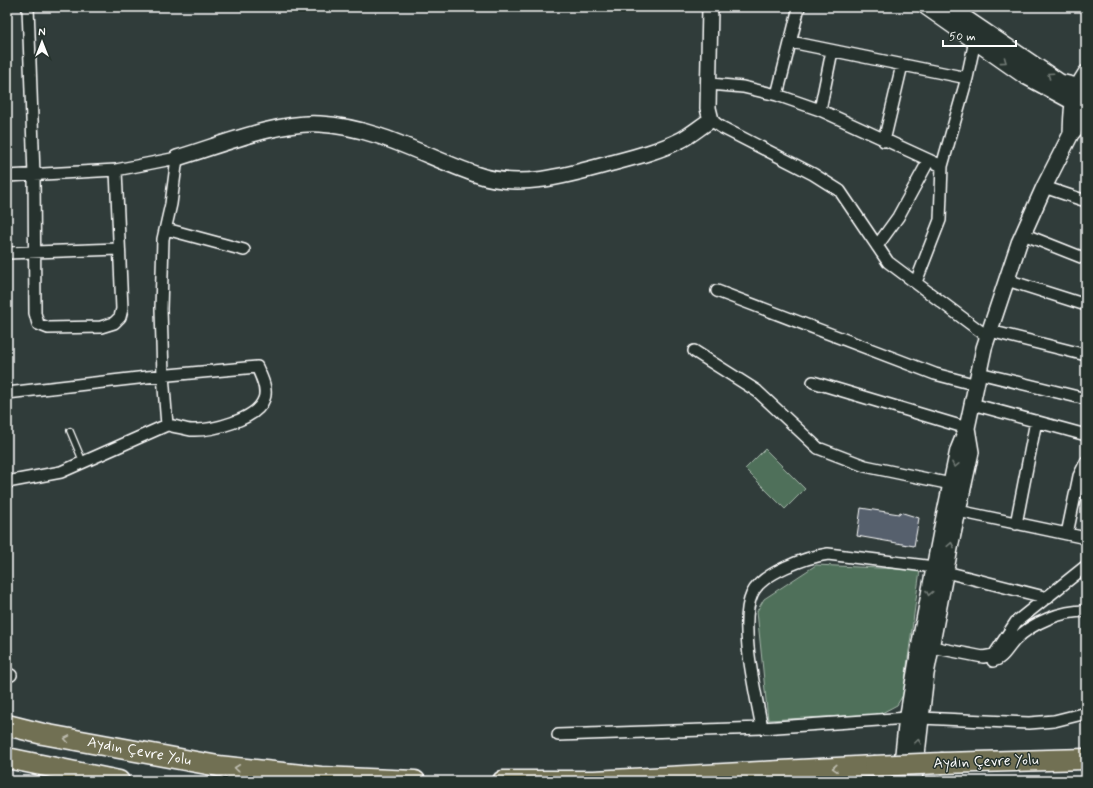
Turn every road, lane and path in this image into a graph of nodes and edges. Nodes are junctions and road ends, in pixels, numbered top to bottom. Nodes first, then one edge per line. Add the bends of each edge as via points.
1 (28, 7) edge
2 (710, 7) edge
3 (799, 7) edge
4 (926, 7) edge
5 (949, 7) edge
6 (976, 32) junction
7 (791, 42) junction
8 (832, 51) junction
9 (902, 65) junction
10 (1086, 74) edge
11 (967, 78) junction
12 (710, 84) junction
13 (1081, 88) edge
14 (777, 95) junction
15 (1072, 103) junction
16 (820, 110) junction
17 (1086, 110) edge
18 (1086, 116) edge
19 (711, 120) junction
20 (1071, 134) junction
21 (884, 140) junction
22 (177, 158) junction
23 (929, 160) junction
24 (942, 166) junction
25 (116, 170) junction
26 (34, 175) junction
27 (7, 176) edge
28 (1044, 187) junction
29 (1086, 201) edge
30 (166, 229) junction
31 (1024, 234) junction
32 (877, 246) junction
33 (118, 249) junction
34 (244, 250) dead end
35 (33, 252) junction
36 (7, 253) edge
37 (1086, 260) edge
38 (1007, 280) junction
39 (916, 282) junction
40 (717, 291) dead end
41 (1086, 305) edge
42 (989, 334) junction
43 (694, 351) dead end
44 (1086, 355) edge
45 (163, 375) junction
46 (978, 379) junction
47 (813, 382) dead end
48 (7, 393) edge
49 (1086, 399) edge
50 (972, 404) junction
51 (1036, 421) junction
52 (167, 425) junction
53 (967, 428) junction
54 (70, 431) dead end
55 (1086, 435) edge
56 (83, 462) junction
57 (1086, 462) edge
58 (7, 482) edge
59 (951, 484) junction
60 (958, 511) junction
61 (1016, 524) junction
62 (1067, 534) junction
63 (1086, 538) edge
64 (1086, 566) edge
65 (940, 569) junction
66 (1048, 598) junction
67 (1086, 611) edge
68 (932, 647) junction
69 (983, 658) junction
70 (1086, 713) edge
71 (915, 718) junction
72 (7, 725) edge
73 (762, 728) junction
74 (558, 735) dead end
75 (7, 758) edge
76 (1086, 759) edge
77 (119, 781) edge
78 (415, 781) edge
79 (503, 781) edge
80 (900, 781) edge
81 (914, 781) edge

1 - 26 street
2 - 12 main road
3 - 7 street
4 - 6 main road
5 - 6 main road
6 - 11 street
13 -> 6 main road via 1060,82
6 -> 15 main road via 1023,75
7 - 8 street
7 - 14 street
8 - 9 street
8 - 16 street
9 - 11 street
9 - 21 street
10 - 13 main road
11 - 24 street
12 - 14 street via 744,87
12 - 19 main road via 708,108
13 - 15 main road
14 - 16 street
15 - 17 main road
15 - 20 main road
16 - 21 street
18 - 20 main road
19 - 22 main road via 682,140 642,155 575,173 533,180 501,180 477,175 376,135 349,127 320,123 275,128
19 - 32 street via 721,128 813,174 840,191
20 - 28 main road
21 - 23 street
22 - 25 street
22 - 30 street
23 - 24 street
23 - 32 street via 898,217
24 - 39 street via 940,220
25 - 26 street
25 - 33 street
26 - 27 street
26 - 35 street
28 - 29 street
28 - 31 main road
30 - 34 street
30 - 45 street via 163,239 161,309
31 - 37 street
31 - 38 main road
32 - 39 street via 888,262
33 - 35 street
33 - 35 street via 122,309 120,317 114,323 101,327 48,328 38,324 35,313
35 - 36 street
38 - 41 street
38 - 42 main road
39 - 42 street
40 - 46 street via 935,374
42 - 44 street
42 - 46 main road
43 - 59 street via 757,391 818,448 866,466
45 - 48 street
45 - 52 street
45 - 52 street via 257,367 264,383 264,399 255,413 248,417 223,426 192,430
46 - 49 street
46 - 50 main road
47 - 53 street
50 - 51 street
50 - 53 main road
51 - 55 street
51 - 61 street
52 - 56 street
53 -> 59 main road via 958,450
53 - 60 main road via 971,452
54 - 56 lane
56 - 58 street via 61,472
57 - 62 street via 1079,476
59 - 65 main road
60 - 61 street
65 -> 60 main road
61 - 62 street
62 - 63 street
64 - 66 street
65 - 66 street
65 - 68 main road
65 -> 71 main road
65 - 73 street via 828,554 789,565 758,585 747,610 748,643
66 - 69 street via 1016,622 994,655
67 - 69 street via 1071,611 1046,619 1016,639 998,660
68 - 69 street
68 - 71 main road
70 - 71 street via 1054,721 1029,723
71 - 73 street
71 - 80 main road
81 -> 71 main road
78 -> 72 highway, Aydın Çevre Yolu via 321,777 218,766
73 - 74 street
75 - 77 highway, Aydın Çevre Yolu
76 -> 79 highway, Aydın Çevre Yolu, bridge via 874,766 594,781

